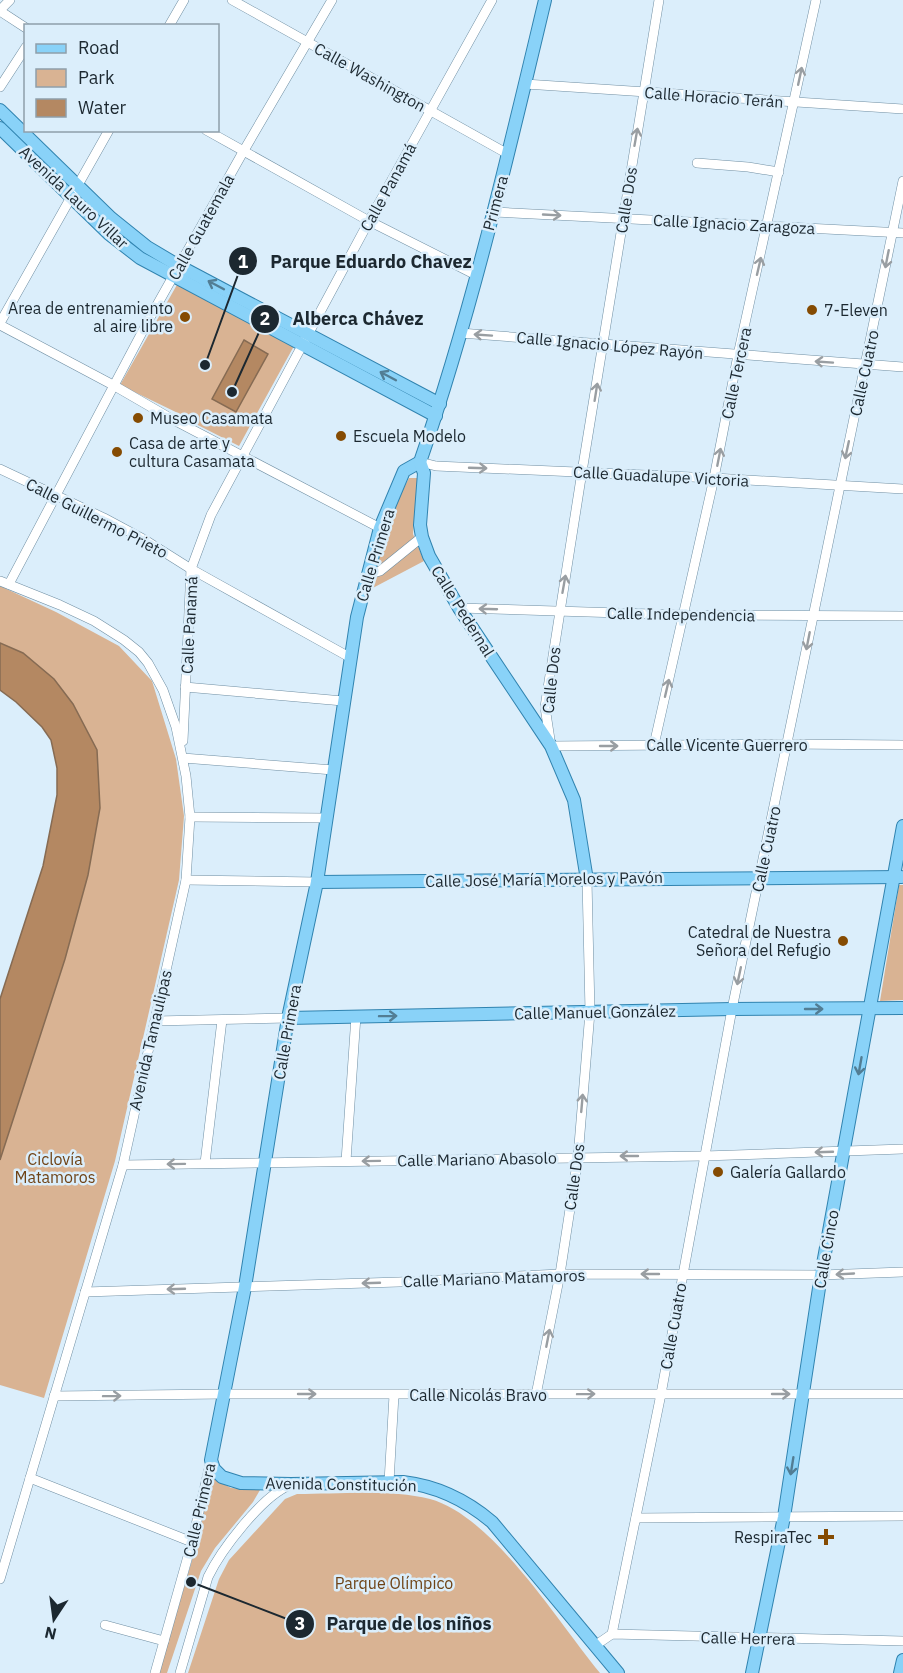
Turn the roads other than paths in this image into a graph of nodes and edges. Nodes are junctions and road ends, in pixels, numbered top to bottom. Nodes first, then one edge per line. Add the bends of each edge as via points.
1 (10, 0) edge
2 (184, 0) edge
3 (232, 0) edge
4 (332, 0) edge
5 (492, 0) edge
6 (545, 0) edge
7 (659, 0) edge
8 (816, 0) edge
9 (0, 11) edge
10 (170, 24) edge
11 (24, 26) edge
12 (307, 43) junction
13 (24, 50) edge
14 (525, 84) junction
15 (0, 87) edge
16 (644, 92) junction
17 (795, 102) junction
18 (903, 109) edge
19 (0, 110) edge
20 (430, 111) junction
21 (0, 128) edge
22 (108, 132) edge
23 (209, 132) edge
24 (243, 152) junction
25 (508, 154) junction
26 (697, 164) dead end
27 (780, 172) junction
28 (903, 181) edge
29 (74, 191) junction
30 (494, 212) junction
31 (622, 219) junction
32 (369, 221) junction
33 (768, 226) junction
34 (892, 232) junction
35 (903, 233) edge
36 (177, 271) junction
37 (476, 275) junction
38 (0, 324) edge
39 (460, 333) junction
40 (305, 340) junction
41 (604, 344) junction
42 (738, 355) junction
43 (866, 365) junction
44 (903, 367) edge
45 (113, 385) junction
46 (440, 404) junction
47 (436, 416) junction
48 (243, 455) junction
49 (420, 462) junction
50 (0, 469) edge
51 (583, 472) junction
52 (714, 478) junction
53 (839, 487) junction
54 (903, 489) edge
55 (55, 496) junction
56 (380, 528) junction
57 (422, 537) junction
58 (191, 569) junction
59 (367, 574) junction
60 (5, 582) edge
61 (459, 608) junction
62 (560, 611) junction
63 (684, 615) junction
64 (814, 615) junction
65 (903, 616) edge
66 (351, 658) junction
67 (185, 687) junction
68 (343, 702) junction
69 (788, 744) junction
70 (654, 745) junction
71 (551, 746) junction
72 (903, 746) edge
73 (182, 748) junction
74 (183, 758) junction
75 (333, 771) junction
76 (190, 817) junction
77 (326, 818) junction
78 (903, 826) edge
79 (759, 877) junction
80 (899, 877) edge
81 (186, 880) junction
82 (586, 880) junction
83 (317, 882) junction
84 (903, 1008) edge
85 (732, 1009) junction
86 (869, 1009) junction
87 (590, 1012) junction
88 (356, 1016) junction
89 (288, 1018) junction
90 (222, 1020) junction
91 (155, 1021) junction
92 (903, 1149) edge
93 (844, 1151) junction
94 (578, 1156) junction
95 (704, 1156) junction
96 (346, 1161) junction
97 (205, 1163) junction
98 (264, 1163) junction
99 (123, 1165) junction
100 (903, 1272) edge
101 (560, 1274) junction
102 (682, 1274) junction
103 (821, 1275) junction
104 (245, 1287) junction
105 (85, 1292) junction
106 (223, 1394) junction
107 (661, 1394) junction
108 (903, 1394) edge
109 (394, 1395) junction
110 (536, 1395) junction
111 (803, 1395) junction
112 (54, 1396) junction
113 (211, 1460) junction
114 (30, 1478) junction
115 (389, 1482) junction
116 (291, 1484) junction
117 (903, 1516) edge
118 (784, 1517) junction
119 (636, 1518) junction
120 (192, 1542) junction
121 (0, 1579) edge
122 (105, 1625) dead end
123 (612, 1634) junction
124 (760, 1638) junction
125 (164, 1641) junction
126 (903, 1641) edge
127 (596, 1645) junction
128 (903, 1660) edge
129 (155, 1673) edge
130 (180, 1673) edge
131 (618, 1673) edge
132 (752, 1673) edge
133 (900, 1673) edge

1 - 9 street
2 - 10 street
3 - 12 street, Calle Washington
4 - 12 street, Calle Guatemala
5 - 20 street, Calle Panamá
6 - 14 main road, Primera
7 - 16 street, Calle Dos
17 -> 8 street, Calle Tercera
9 - 11 street
12 - 20 street, Calle Washington
12 - 24 street, Calle Guatemala
13 - 15 street
14 - 16 street, Calle Horacio Terán
14 - 25 main road, Primera
16 - 17 street, Calle Horacio Terán
31 -> 16 street, Calle Dos
17 - 18 street, Calle Horacio Terán
17 - 27 street, Calle Tercera
19 - 29 main road, Avenida Lauro Villar
20 - 25 street, Calle Washington
20 - 32 street, Calle Panamá
21 - 29 main road, Avenida Lauro Villar
22 - 29 street
23 - 24 street
24 - 32 street
24 - 36 street, Calle Guatemala
25 - 30 main road, Primera
26 - 27 street
27 - 33 street, Calle Tercera
28 - 34 street, Calle Cuatro
29 - 36 main road, Avenida Lauro Villar via 117,240 140,258
29 - 38 street
30 -> 31 street, Calle Ignacio Zaragoza
30 - 37 main road, Primera
31 - 33 street, Calle Ignacio Zaragoza
31 - 41 street, Calle Dos
32 - 37 street
32 - 40 street, Calle Panamá
33 - 34 street, Calle Ignacio Zaragoza
42 -> 33 street, Calle Tercera
34 - 35 street, Calle Ignacio Zaragoza
34 -> 43 street, Calle Cuatro
36 - 40 main road, Avenida Lauro Villar
36 - 45 street, Calle Guatemala
37 - 39 main road, Primera
38 - 45 street
41 -> 39 street, Calle Ignacio López Rayón
39 - 46 main road, Primera
46 -> 40 main road, Avenida Lauro Villar
40 - 47 main road, Avenida Lauro Villar
40 - 48 street, Calle Panamá
41 - 42 street, Calle Ignacio López Rayón
51 -> 41 street, Calle Dos
43 -> 42 street, Calle Ignacio López Rayón
52 -> 42 street, Calle Tercera
43 - 44 street, Calle Ignacio López Rayón
43 -> 53 street, Calle Cuatro
45 - 48 street
45 - 55 street, Calle Guatemala
46 - 47 main road, Calle Primera
47 - 49 main road, Calle Primera
48 - 56 street
48 - 58 street, Calle Panamá via 211,515
49 -> 51 street, Calle Guadalupe Victoria via 436,466
49 - 56 main road, Calle Primera via 404,471
49 - 57 main road, Calle Pedernal via 424,473
50 - 55 street, Calle Guillermo Prieto
51 - 52 street, Calle Guadalupe Victoria
62 -> 51 street, Calle Dos
52 - 53 street, Calle Guadalupe Victoria
52 - 63 street, Calle Tercera
53 - 54 street, Calle Guadalupe Victoria
53 - 64 street, Calle Cuatro
55 - 58 street, Calle Guillermo Prieto via 145,540
55 - 60 street, Calle Guatemala
56 - 59 main road, Calle Primera
57 - 59 street via 380,571
57 - 61 main road, Calle Pedernal
58 - 66 street, Calle Guillermo Prieto
58 - 67 street, Calle Panamá
59 - 66 main road, Calle Primera
60 - 73 street, Avenida Tamaulipas via 94,621 139,652 157,676
62 -> 61 street, Calle Independencia
61 - 71 main road, Calle Pedernal
62 - 63 street, Calle Independencia
62 - 71 street, Calle Dos via 545,707
63 - 64 street, Calle Independencia
70 -> 63 street, Calle Tercera
64 - 65 street, Calle Independencia
64 -> 69 street, Calle Cuatro
66 - 68 main road, Calle Primera
67 - 68 street
67 - 73 street, Calle Panamá
68 - 75 main road, Calle Primera
69 - 70 street, Calle Vicente Guerrero
69 - 72 street, Calle Vicente Guerrero
69 - 79 street, Calle Cuatro
71 -> 70 street, Calle Vicente Guerrero
71 - 82 main road, Calle Dos via 574,800
73 - 74 street, Avenida Tamaulipas
74 - 75 street
74 - 76 street, Avenida Tamaulipas
75 - 77 main road, Calle Primera
76 - 77 street
76 - 81 street, Avenida Tamaulipas
77 - 83 main road, Calle Primera
78 - 80 main road, Calle Cinco
79 - 80 main road, Calle José María Morelos y Pavón
79 - 82 main road, Calle José María Morelos y Pavón
79 -> 85 street, Calle Cuatro
80 - 86 main road, Calle Cinco
81 - 83 street, Calle José María Morelos y Pavón
81 - 91 street, Avenida Tamaulipas
82 - 83 main road, Calle José María Morelos y Pavón
82 - 87 street, Calle Dos
83 - 89 main road, Calle Primera
84 - 86 main road, Calle Manuel González
85 -> 86 main road, Calle Manuel González
85 - 87 main road, Calle Manuel González
85 - 95 street, Calle Cuatro
86 -> 93 main road, Calle Cinco
88 -> 87 main road, Calle Manuel González
94 -> 87 street, Calle Dos
88 - 89 main road, Calle Manuel González
88 - 96 street
89 - 90 street
89 - 98 main road, Calle Primera
90 - 91 street
90 - 97 street
91 - 99 street, Avenida Tamaulipas
92 - 93 street, Calle Mariano Abasolo
93 -> 95 street, Calle Mariano Abasolo
93 - 103 main road, Calle Cinco
95 -> 94 street, Calle Mariano Abasolo
94 -> 96 street, Calle Mariano Abasolo
94 - 101 street, Calle Dos
95 - 102 street, Calle Cuatro
96 - 98 street, Calle Mariano Abasolo
97 - 98 street, Calle Mariano Abasolo
97 -> 99 street, Calle Mariano Abasolo
98 - 104 main road, Calle Primera
99 - 105 street, Avenida Tamaulipas
100 -> 103 street, Calle Mariano Matamoros
102 -> 101 street, Calle Mariano Matamoros
101 -> 104 street, Calle Mariano Matamoros
110 -> 101 street, Calle Dos
102 - 103 street, Calle Mariano Matamoros
102 - 107 street, Calle Cuatro
103 - 111 main road, Calle Cinco
104 -> 105 street, Calle Mariano Matamoros
104 - 106 main road, Calle Primera
105 - 112 street, Avenida Tamaulipas
106 -> 109 street, Calle Nicolás Bravo
112 -> 106 street, Calle Nicolás Bravo
106 - 113 main road, Calle Primera
110 -> 107 street, Calle Nicolás Bravo
107 -> 111 street, Calle Nicolás Bravo
107 - 119 street, Calle Cuatro
108 - 111 street, Calle Nicolás Bravo
109 - 110 street, Calle Nicolás Bravo
109 - 115 street
111 -> 118 main road, Calle Cinco
112 - 114 street, Avenida Tamaulipas
113 - 116 main road, Avenida Constitución via 214,1469 228,1480
113 - 120 street, Calle Primera
114 - 120 street
114 - 121 street, Avenida Tamaulipas
115 - 116 main road, Avenida Constitución
115 - 127 main road, Avenida Constitución via 435,1488 483,1514
116 - 130 street via 269,1497 215,1563
117 - 118 street
118 - 119 street
118 - 124 main road, Calle Cinco
119 - 123 street, Calle Cuatro
120 - 125 street, Calle Primera
122 - 125 street
123 - 124 street, Calle Herrera
123 - 127 street
124 - 126 street, Calle Herrera
124 - 132 main road, Calle Cinco
125 - 129 street, Calle Primera
127 - 131 main road, Avenida Constitución
128 - 133 main road

